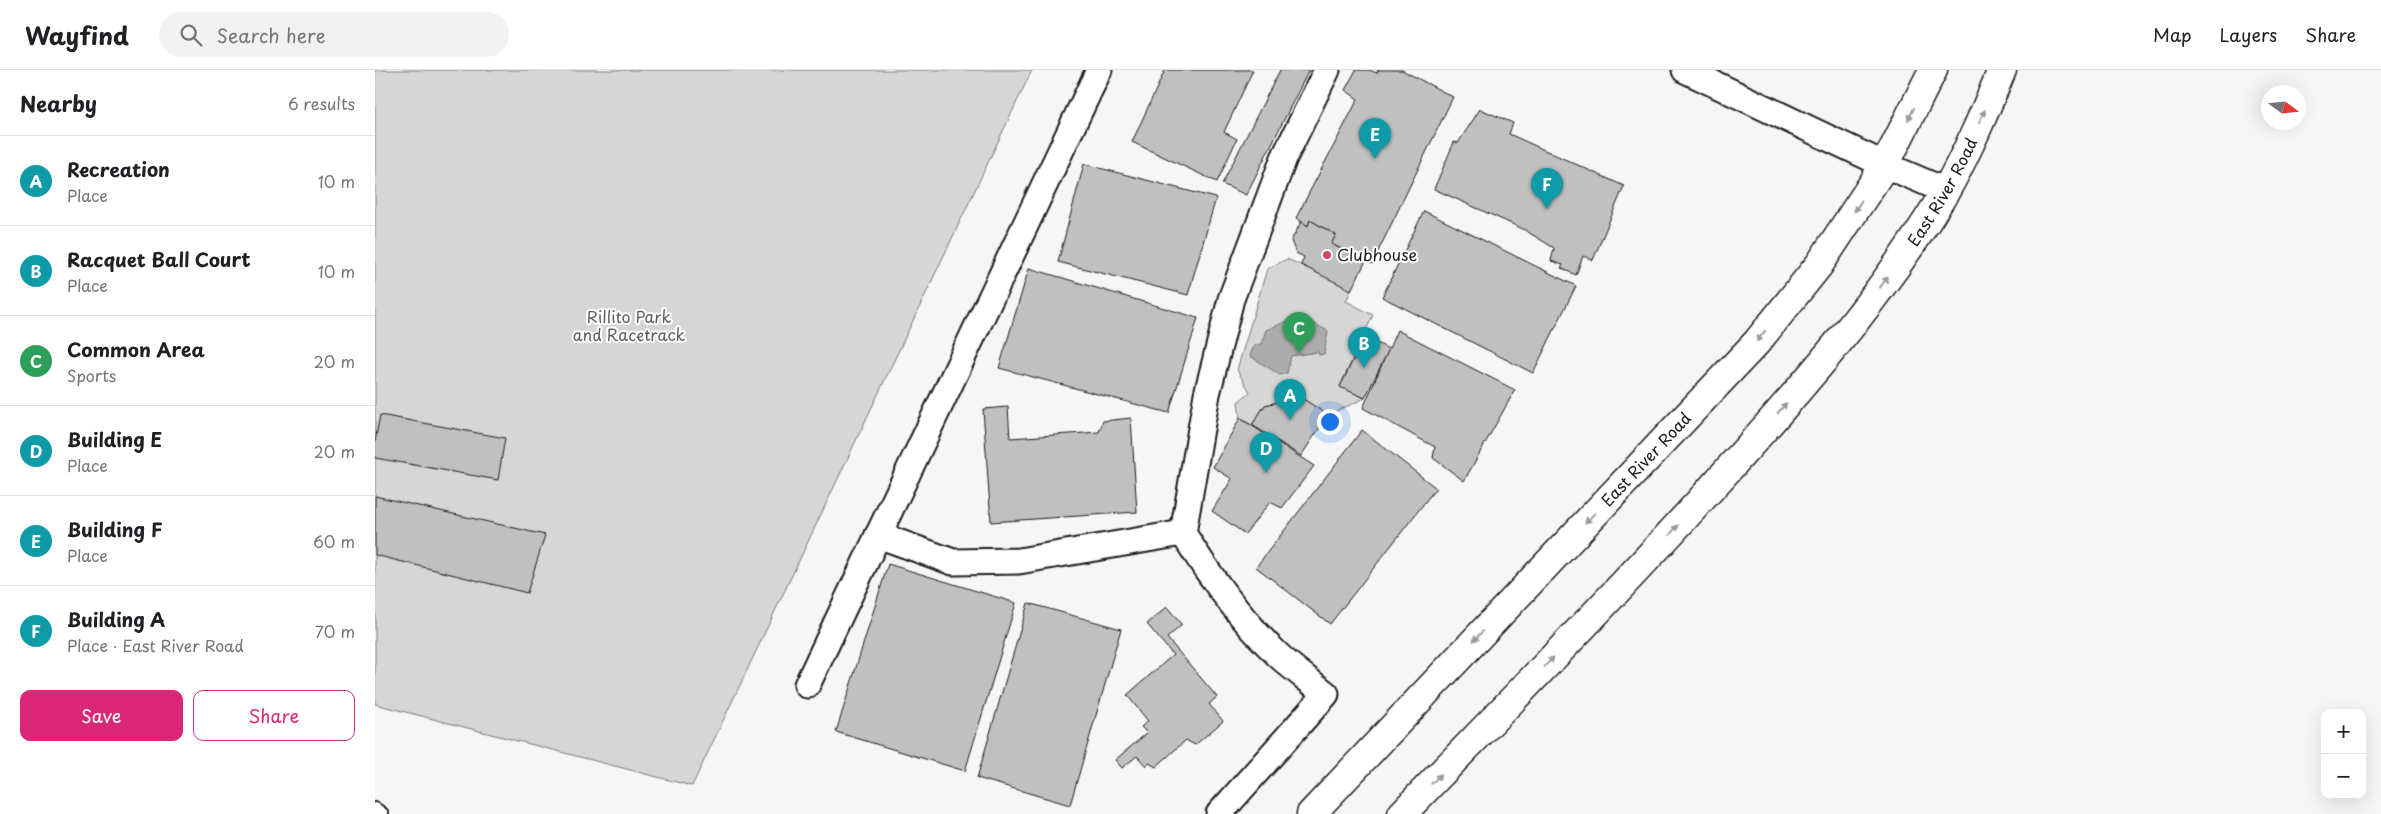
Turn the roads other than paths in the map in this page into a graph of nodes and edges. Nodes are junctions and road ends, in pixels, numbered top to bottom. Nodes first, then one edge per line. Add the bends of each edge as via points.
1 (1099, 70) edge
2 (1327, 70) edge
3 (1685, 70) edge
4 (1933, 70) edge
5 (2002, 70) edge
6 (1885, 165) junction
7 (1946, 191) junction
8 (1183, 533) junction
9 (878, 535) junction
10 (807, 685) dead end
11 (375, 809) edge
12 (382, 814) edge
13 (1219, 814) edge
14 (1311, 814) edge
15 (1402, 814) edge

1 - 9 street
2 - 8 street via 1284,158 1231,299 1207,394
3 - 6 street
4 -> 6 main road, East River Road
7 -> 5 main road, East River Road
6 - 7 street
6 -> 14 main road, East River Road via 1819,265 1757,342
15 -> 7 main road, East River Road via 1641,566 1817,368 1902,257
8 - 9 street via 1019,561 961,562
8 - 13 street via 1211,578 1245,620 1278,654 1326,694
9 - 10 street
11 - 12 lane

